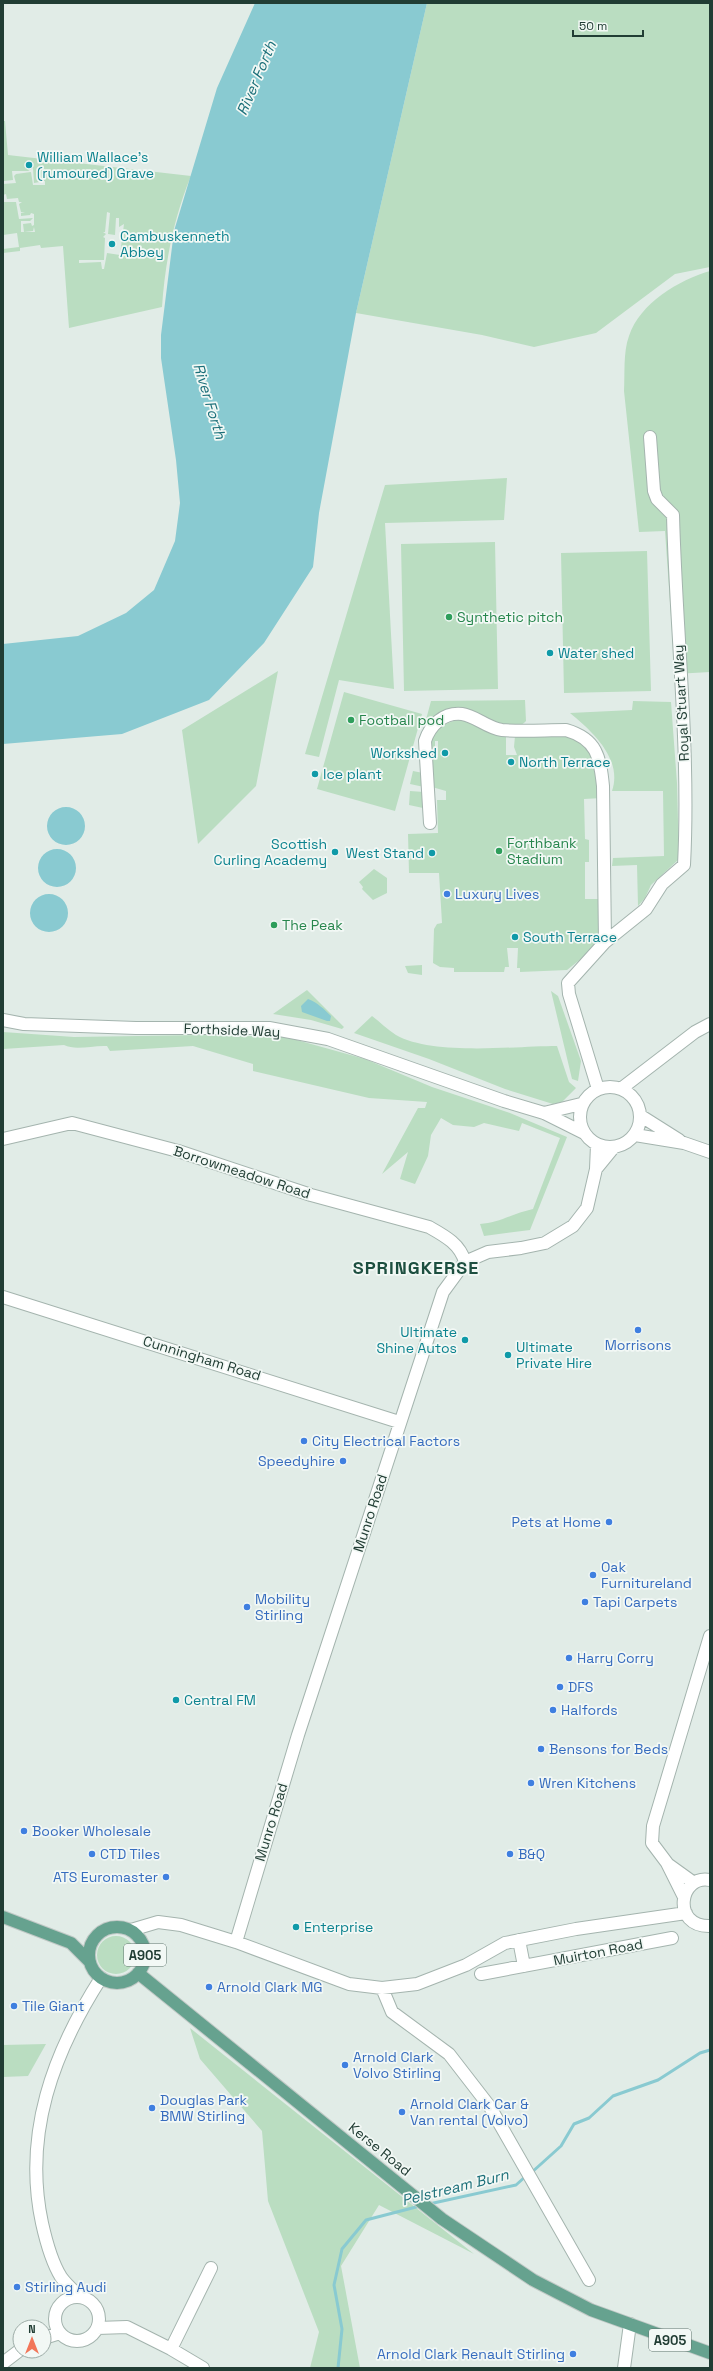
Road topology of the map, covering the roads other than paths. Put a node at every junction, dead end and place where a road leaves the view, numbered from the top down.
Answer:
1 (650, 437) dead end
2 (430, 823) dead end
3 (605, 942) junction
4 (3, 1020) edge
5 (710, 1024) edge
6 (622, 1088) junction
7 (598, 1089) junction
8 (581, 1104) junction
9 (544, 1112) junction
10 (641, 1116) junction
11 (584, 1133) junction
12 (635, 1135) junction
13 (3, 1139) edge
14 (684, 1143) junction
15 (597, 1145) junction
16 (614, 1147) junction
17 (710, 1152) edge
18 (596, 1169) junction
19 (465, 1262) junction
20 (3, 1296) edge
21 (399, 1422) junction
22 (710, 1636) edge
23 (667, 1863) junction
24 (709, 1878) edge
25 (694, 1883) junction
26 (684, 1897) junction
27 (686, 1914) junction
28 (3, 1917) edge
29 (710, 1926) edge
30 (130, 1930) junction
31 (97, 1934) junction
32 (672, 1938) dead end
33 (519, 1940) junction
34 (236, 1942) junction
35 (71, 1943) junction
36 (90, 1962) junction
37 (524, 1966) junction
38 (138, 1973) junction
39 (481, 1974) dead end
40 (101, 1978) junction
41 (382, 1988) junction
42 (211, 2268) dead end
43 (588, 2280) dead end
44 (80, 2297) junction
45 (630, 2324) junction
46 (97, 2328) junction
47 (60, 2333) junction
48 (52, 2336) edge
49 (171, 2349) junction
50 (710, 2353) edge
51 (12, 2356) edge
52 (3, 2363) edge
53 (203, 2368) edge
54 (624, 2368) edge

1 - 3 street, Royal Stuart Way
2 - 3 street
3 - 7 street, Royal Stuart Way
4 - 9 street, Forthside Way
5 - 6 street
6 - 7 street
6 - 10 street
7 - 8 street
8 - 9 street, Forthside Way
8 - 11 street
9 - 11 street, Forthside Way
10 - 12 street
10 - 14 street
11 - 15 street
12 - 14 street
12 - 16 street
13 - 19 street, Borrowmeadow Road
14 - 17 street
15 - 16 street
15 - 18 street
16 - 18 street
18 - 19 street
19 - 21 street, Munro Road
20 - 21 street, Cunningham Road
21 - 34 street, Munro Road
22 - 23 street
23 - 25 street
23 - 26 street
24 - 25 street
25 - 26 street
26 - 27 street
27 - 29 street
27 - 33 street
28 - 35 main road
30 - 31 main road, A905
30 - 34 street
30 - 38 main road, A905
31 - 35 main road, A905
31 - 36 main road
32 - 37 street, Muirton Road
33 - 37 street
33 - 41 street
34 - 41 street
35 - 36 main road
36 - 40 main road
37 - 39 street, Muirton Road
38 - 40 main road, A905
38 - 45 main road, Kerse Road / A905
40 - 44 street
41 - 43 street
42 - 49 street
44 - 46 street
44 - 47 street
45 - 50 main road, Kerse Road / A905
45 - 54 street
46 - 47 street
46 - 49 street
47 - 48 street
49 - 53 street
51 - 52 street

